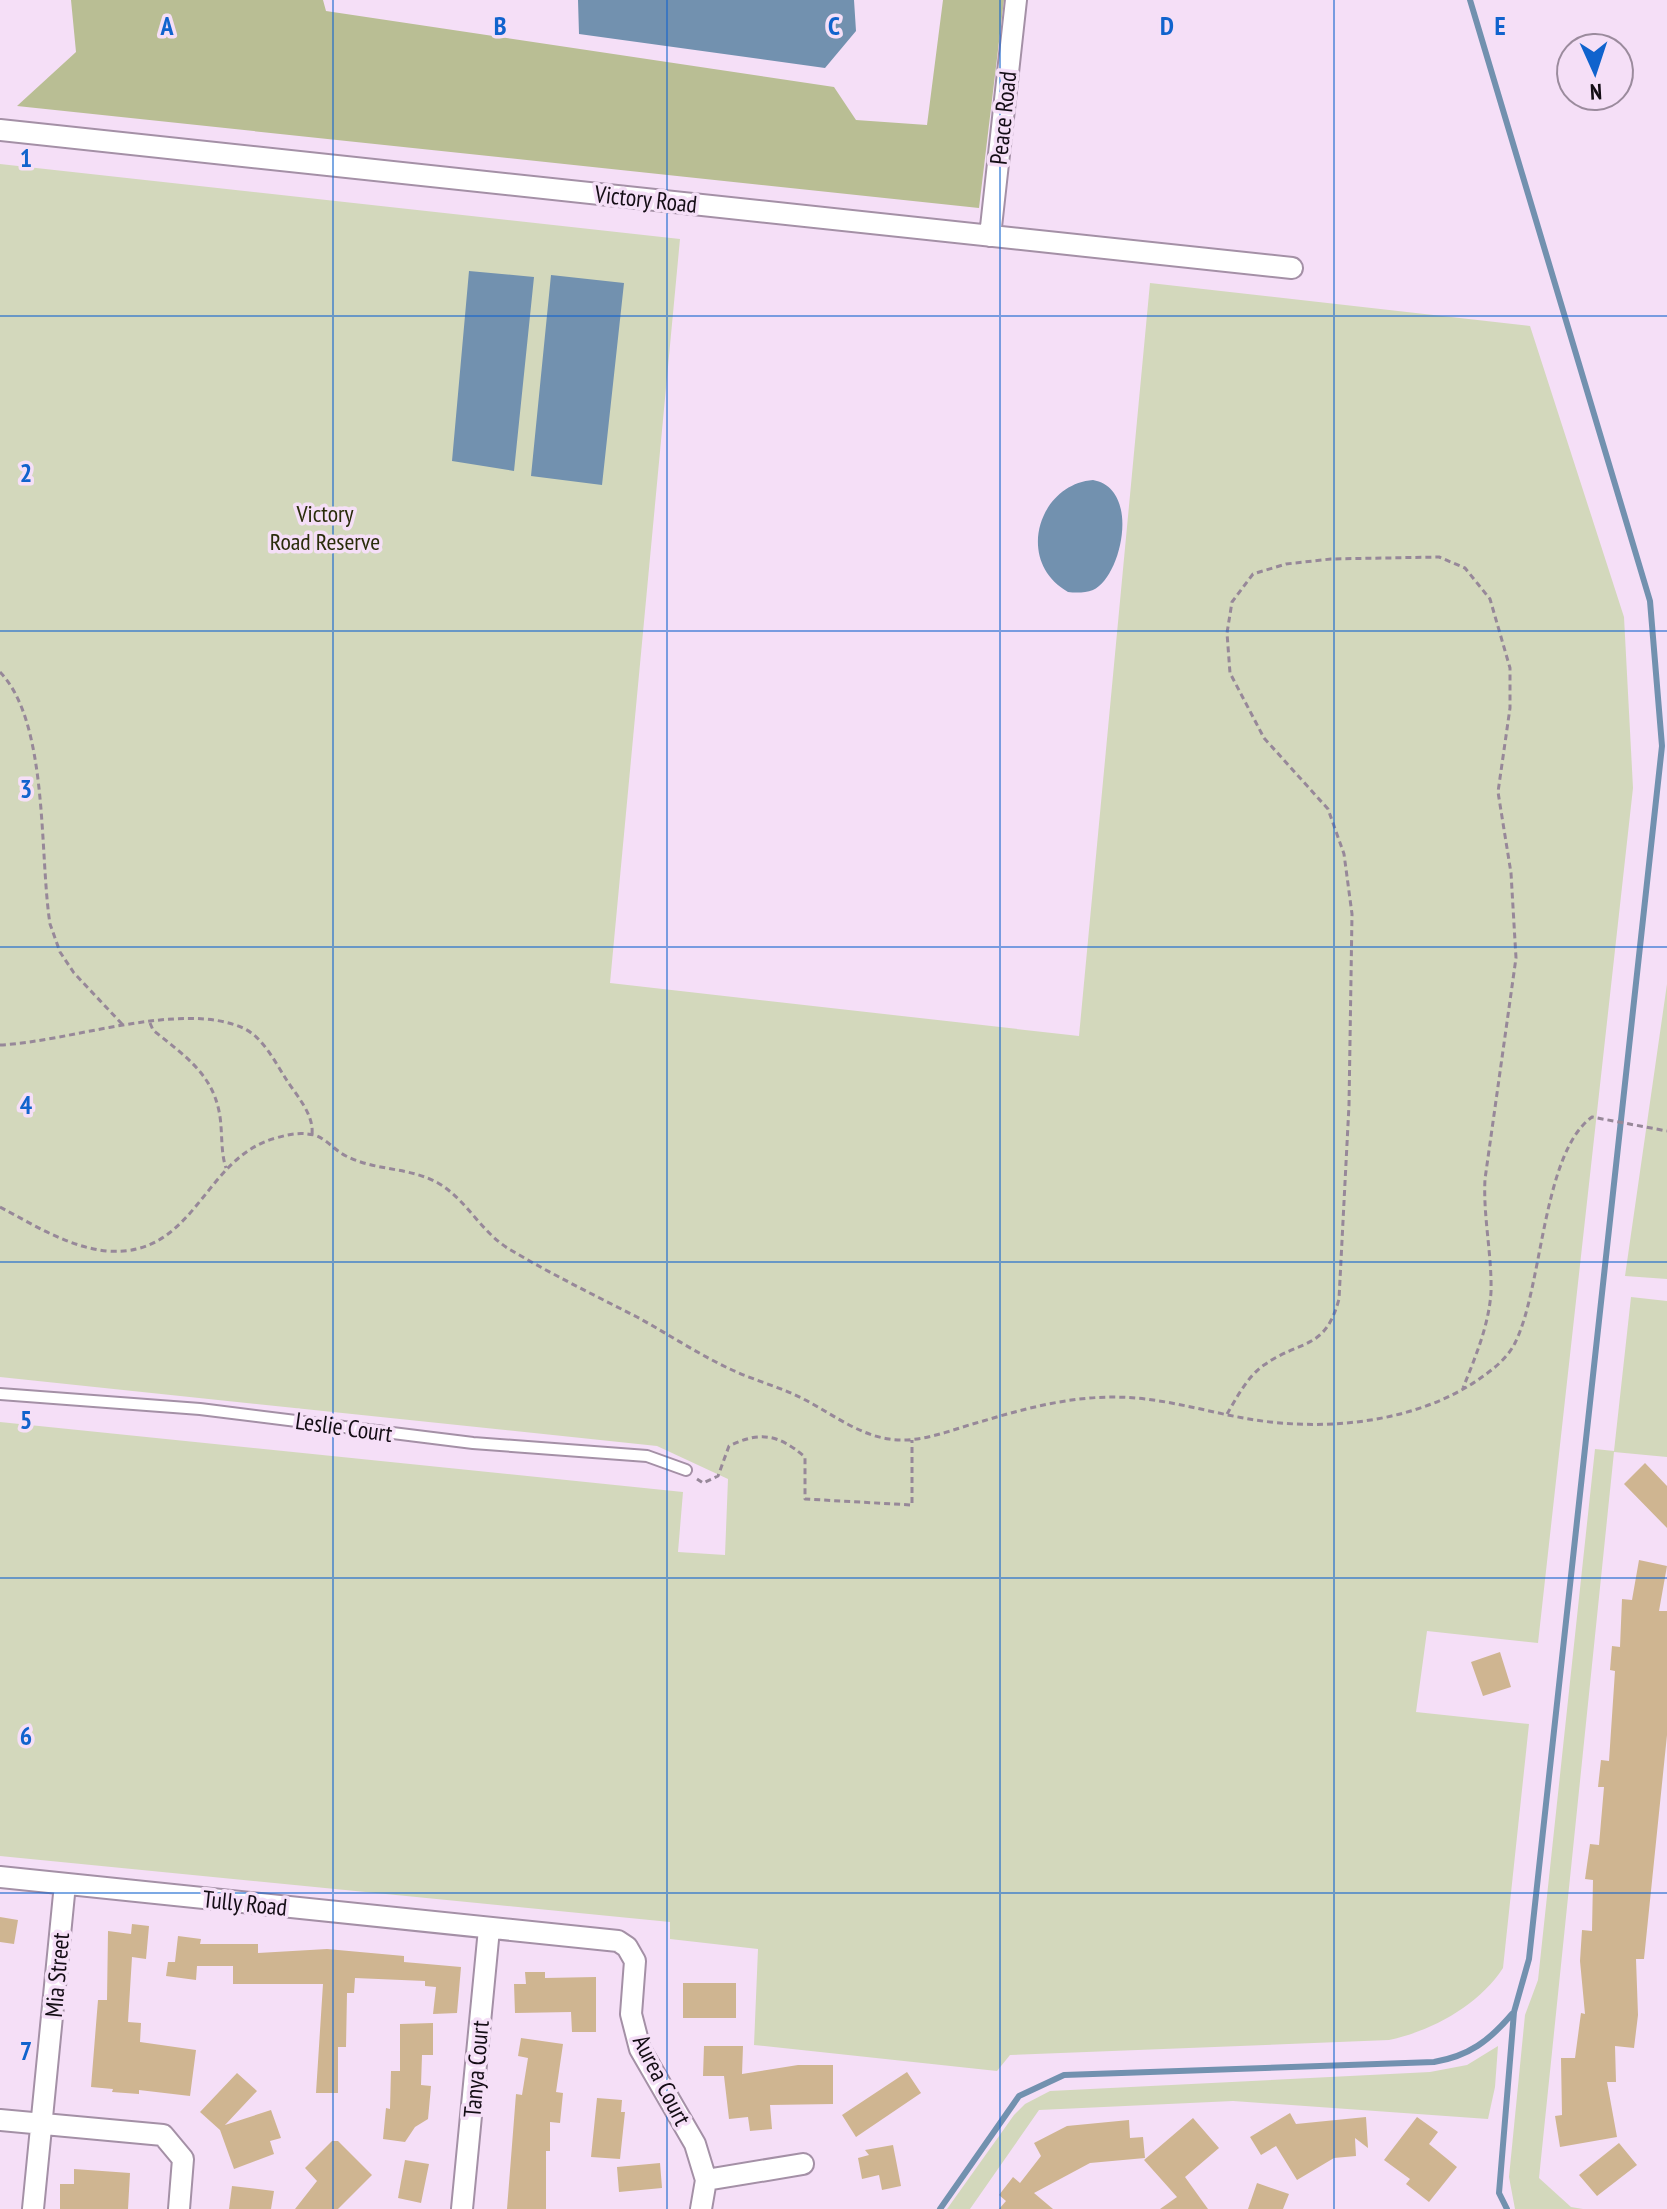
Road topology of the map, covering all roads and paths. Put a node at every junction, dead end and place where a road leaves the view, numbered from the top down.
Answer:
1 (1016, 0) edge
2 (0, 130) edge
3 (990, 236) junction
4 (1292, 268) dead end
5 (0, 672) edge
6 (150, 1022) junction
7 (122, 1024) junction
8 (0, 1045) edge
9 (1667, 1131) edge
10 (312, 1135) junction
11 (226, 1168) junction
12 (0, 1207) edge
13 (1463, 1388) junction
14 (0, 1394) edge
15 (1227, 1414) junction
16 (912, 1440) junction
17 (686, 1470) joint
18 (0, 1877) edge
19 (65, 1884) junction
20 (489, 1929) junction
21 (0, 2120) edge
22 (43, 2124) junction
23 (803, 2164) dead end
24 (706, 2180) junction
25 (33, 2209) edge
26 (179, 2209) edge
27 (462, 2209) edge
28 (701, 2209) edge

1 - 3 street, Peace Road
2 - 3 street, Victory Road
3 - 4 street, Victory Road
5 - 7 path
6 - 7 path
6 - 10 path
6 - 11 path
7 - 8 path
9 - 13 path
10 - 11 path
10 - 16 path
11 - 12 path
13 - 15 path
13 - 15 path
14 - 17 lane, Leslie Court
15 - 16 path
16 - 17 path
18 - 19 street, Tully Road
19 - 20 street, Tully Road
19 - 22 street, Mia Street
20 - 24 street, Aurea Court
20 - 27 street, Tanya Court
21 - 22 street
22 - 25 street, Mia Street
22 - 26 street
23 - 24 street
24 - 28 street, Aurea Court

